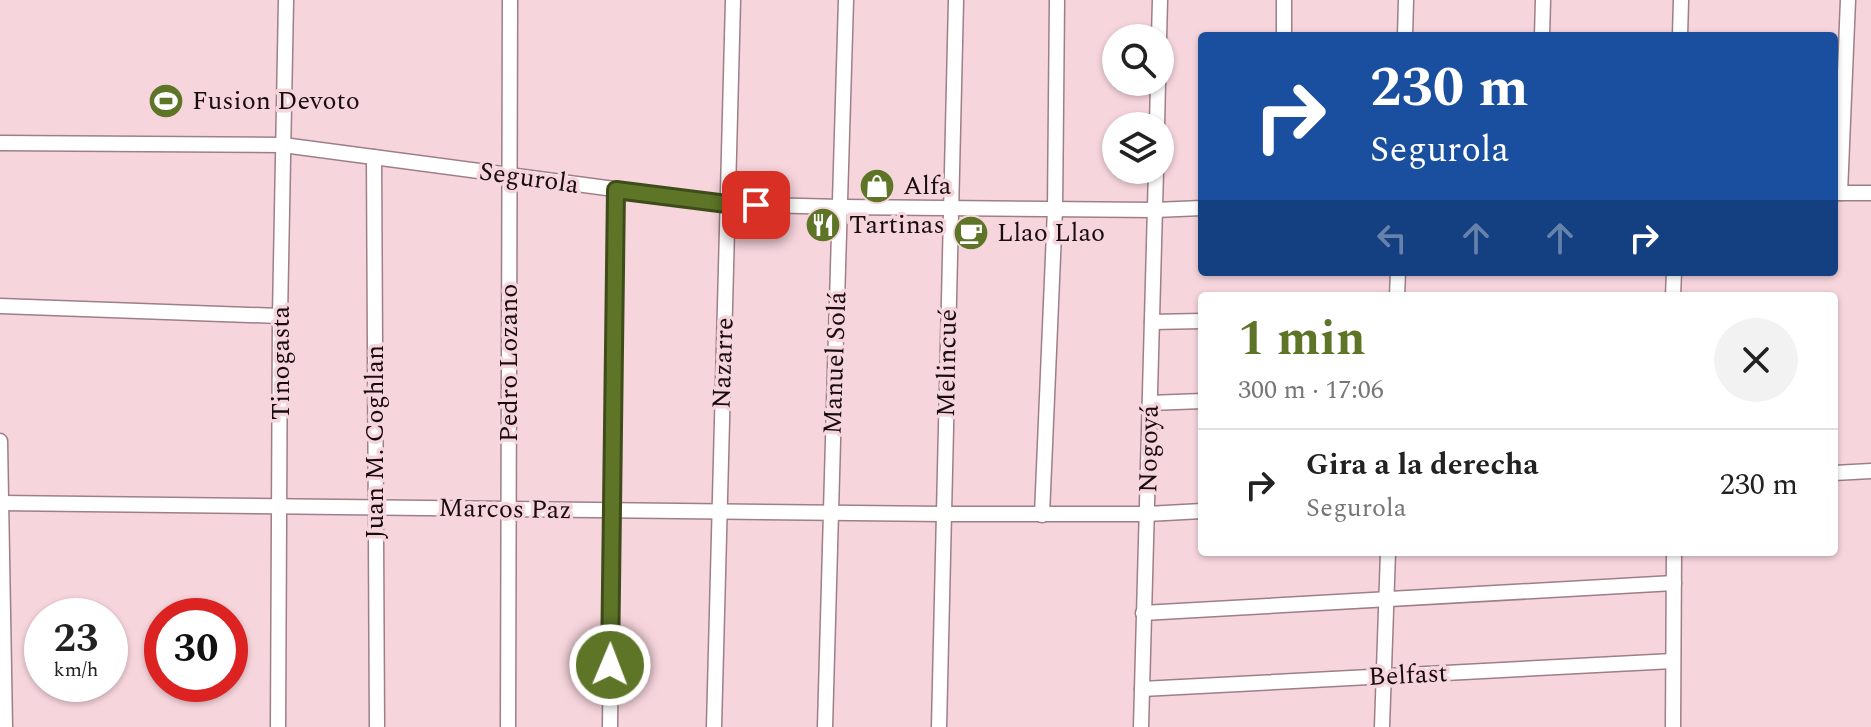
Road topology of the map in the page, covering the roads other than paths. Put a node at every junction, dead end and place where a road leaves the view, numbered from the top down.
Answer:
1 (286, 0) edge
2 (510, 0) edge
3 (733, 0) edge
4 (846, 0) edge
5 (956, 0) edge
6 (1057, 0) edge
7 (1160, 0) edge
8 (1284, 0) edge
9 (1406, 0) edge
10 (1543, 0) edge
11 (1681, 0) edge
12 (1848, 0) edge
13 (1159, 24) edge
14 (1284, 32) edge
15 (1405, 32) edge
16 (1542, 32) edge
17 (1680, 32) edge
18 (0, 143) edge
19 (283, 145) junction
20 (374, 157) junction
21 (509, 174) junction
22 (1838, 175) edge
23 (1156, 184) edge
24 (616, 190) junction
25 (1838, 193) edge
26 (1871, 193) edge
27 (727, 204) junction
28 (841, 207) junction
29 (950, 207) junction
30 (1198, 208) edge
31 (1055, 209) junction
32 (1155, 210) junction
33 (0, 306) edge
34 (280, 316) junction
35 (1198, 321) edge
36 (1152, 322) junction
37 (1198, 401) edge
38 (1150, 403) junction
39 (0, 441) edge
40 (1871, 471) edge
41 (1838, 473) edge
42 (1, 503) edge
43 (376, 507) junction
44 (280, 508) junction
45 (509, 509) junction
46 (611, 511) junction
47 (1198, 511) edge
48 (719, 512) junction
49 (830, 513) junction
50 (944, 514) junction
51 (1147, 514) junction
52 (1042, 515) junction
53 (1388, 556) edge
54 (1674, 556) edge
55 (1674, 583) junction
56 (1386, 598) junction
57 (1143, 613) junction
58 (1673, 661) junction
59 (1383, 677) junction
60 (1142, 689) junction
61 (5, 727) edge
62 (278, 727) edge
63 (377, 727) edge
64 (508, 727) edge
65 (610, 727) edge
66 (714, 727) edge
67 (825, 727) edge
68 (939, 727) edge
69 (1141, 727) edge
70 (1382, 727) edge
71 (1673, 727) edge

1 - 19 street, Tinogasta
2 - 21 street, Pedro Lozano
3 - 27 street, Nazarre
4 - 28 street, Manuel Solá
5 - 29 street, Melincué
6 - 31 street
7 - 13 street
8 - 14 street
9 - 15 street
10 - 16 street
11 - 17 street
12 - 22 street
18 - 19 street, Segurola
19 - 20 street, Segurola
19 - 34 street, Tinogasta
20 - 21 street, Segurola
20 - 43 street, Juan M. Coghlan
21 - 24 street, Segurola
21 - 45 street, Pedro Lozano
23 - 32 street, Nogoyá
24 - 27 street, Segurola
24 - 46 street
25 - 26 street
27 - 28 street, Segurola
27 - 48 street, Nazarre
28 - 29 street, Segurola
28 - 49 street, Manuel Solá
29 - 31 street, Segurola
29 - 50 street, Melincué
30 - 32 street, Segurola
31 - 32 street, Segurola
31 - 52 street
32 - 36 street, Nogoyá
33 - 34 street
34 - 44 street, Tinogasta
35 - 36 street
36 - 38 street, Nogoyá
37 - 38 street
38 - 51 street, Nogoyá
39 - 42 street
40 - 41 street
42 - 44 street, Marcos Paz
42 - 61 street
43 - 44 street, Marcos Paz
43 - 45 street, Marcos Paz
43 - 63 street, Juan M. Coghlan
44 - 62 street, Tinogasta
45 - 46 street, Marcos Paz
45 - 64 street, Pedro Lozano
46 - 48 street, Marcos Paz
46 - 65 street
47 - 51 street, Marcos Paz
48 - 49 street, Marcos Paz
48 - 66 street, Nazarre
49 - 50 street, Marcos Paz
49 - 67 street, Manuel Solá
50 - 52 street, Marcos Paz
50 - 68 street, Melincué
51 - 52 street, Marcos Paz
51 - 57 street, Nogoyá
53 - 56 street
54 - 55 street
55 - 56 street
55 - 58 street
56 - 57 street
56 - 59 street
57 - 60 street, Nogoyá
58 - 59 street, Belfast
58 - 71 street
59 - 60 street, Belfast
59 - 70 street
60 - 69 street, Nogoyá

